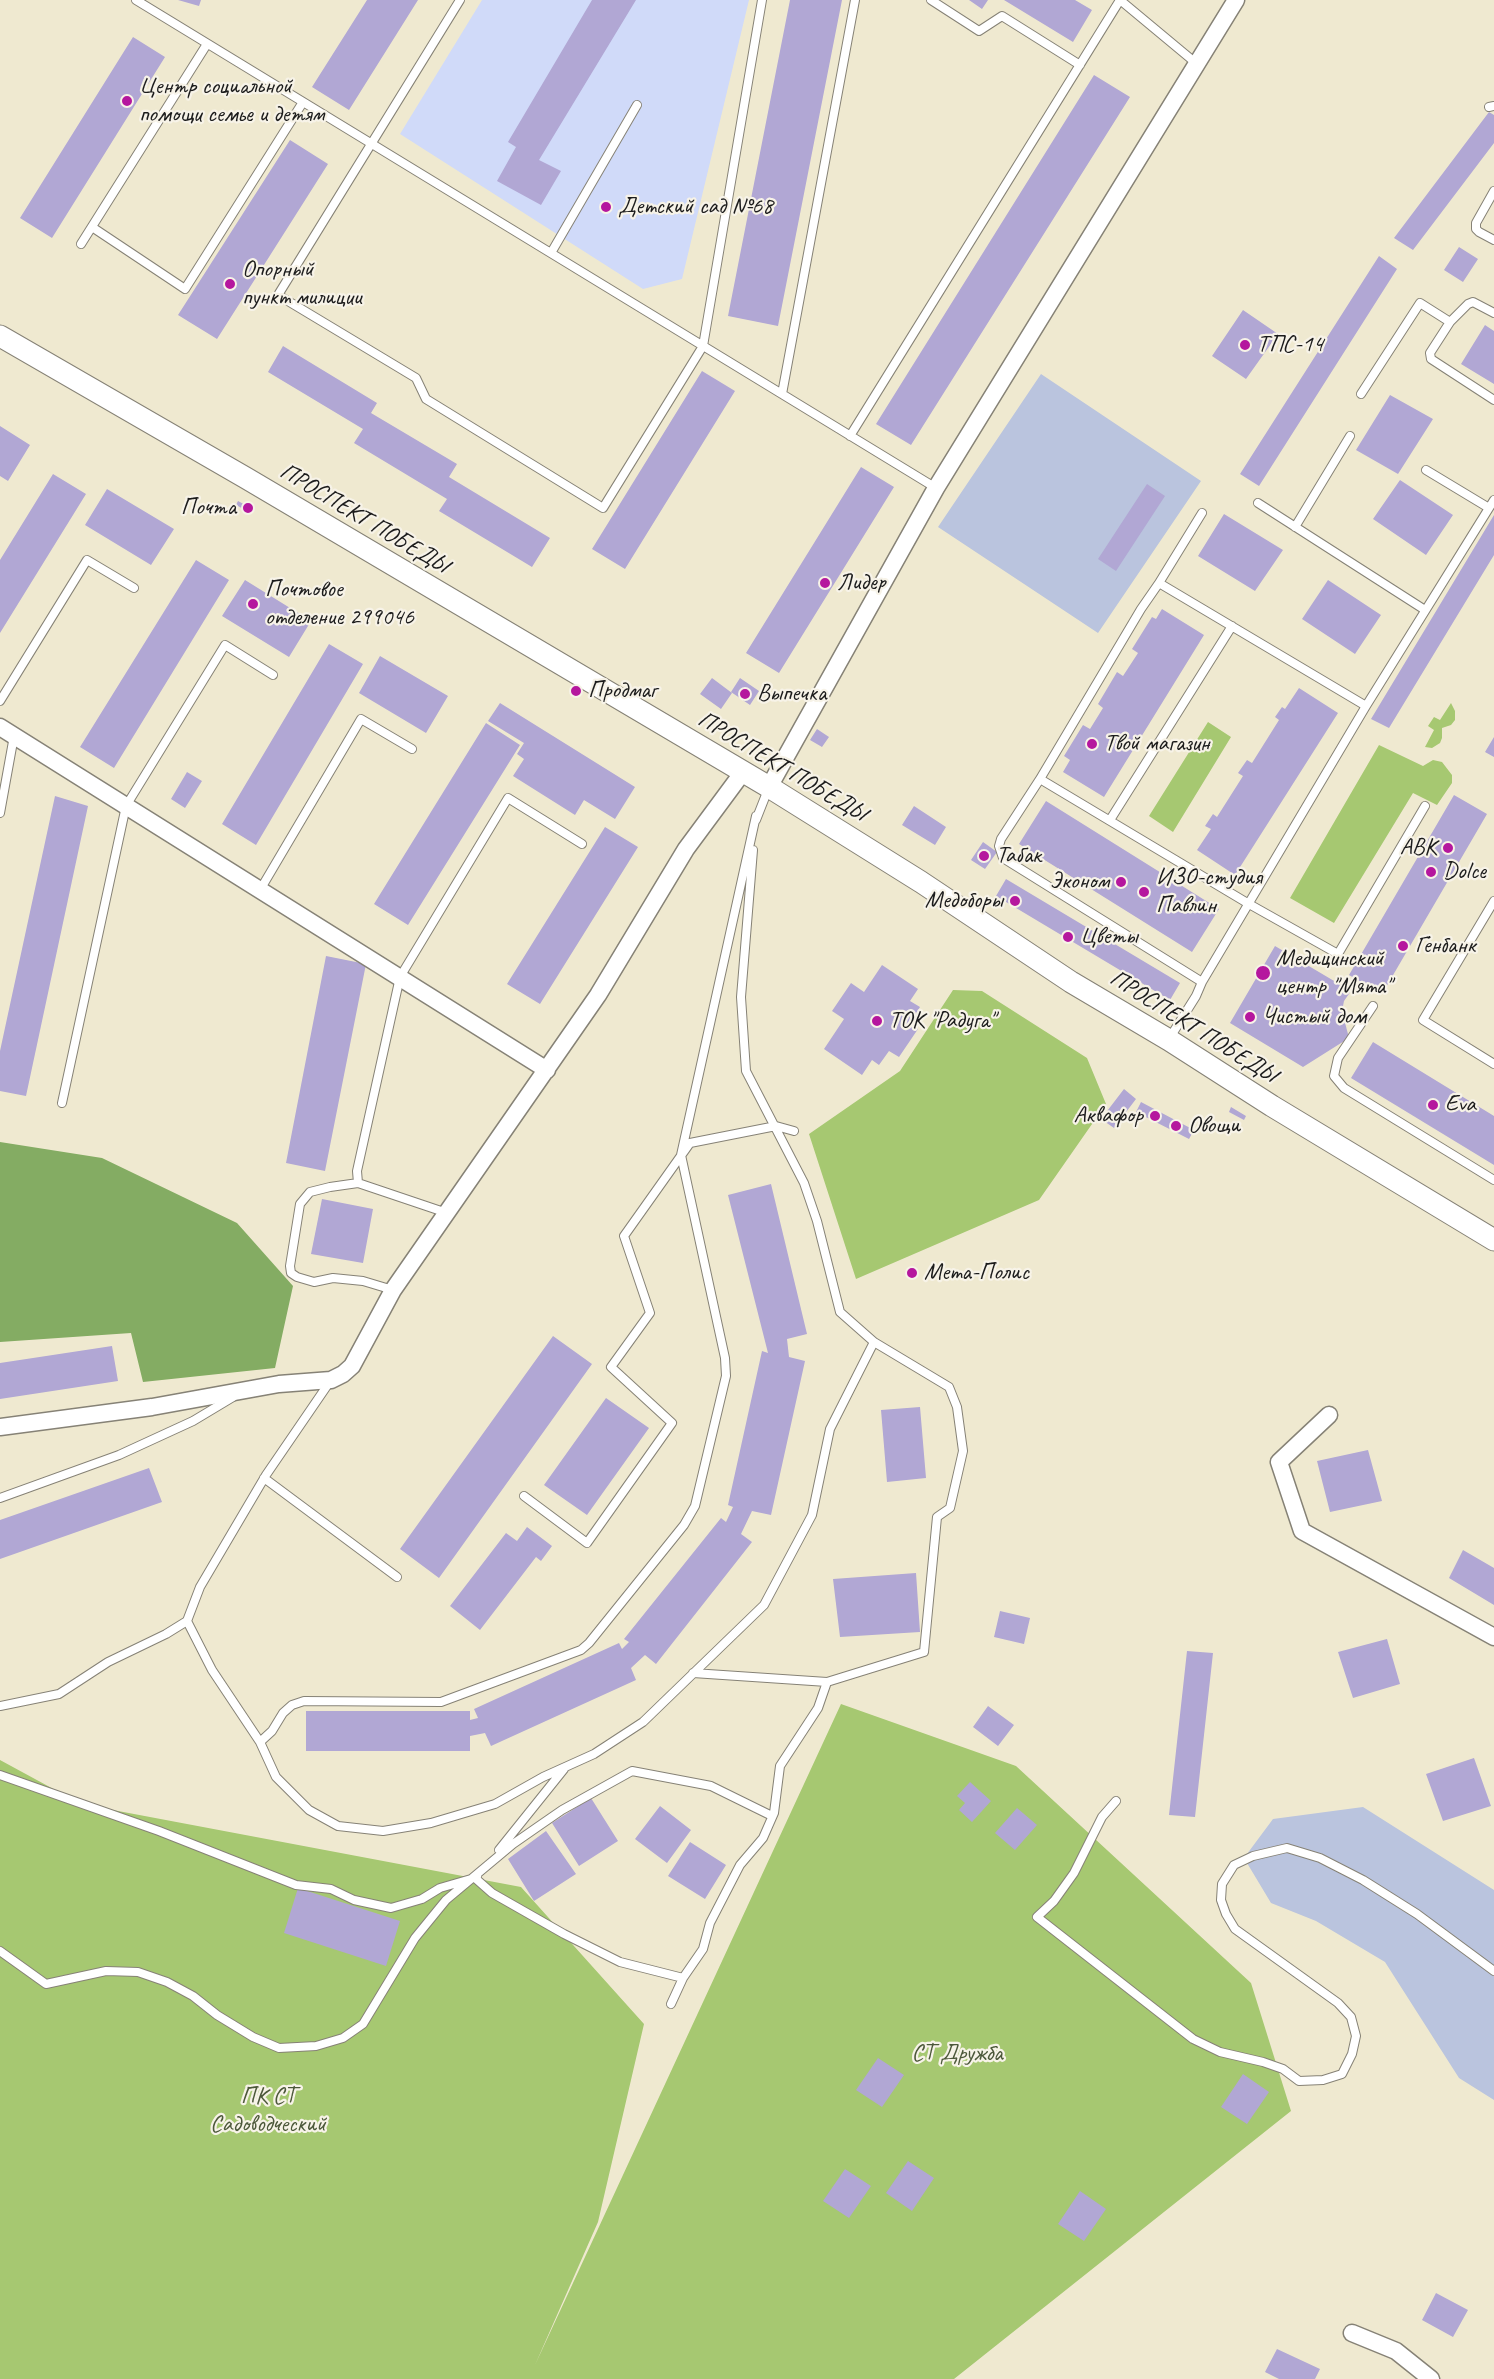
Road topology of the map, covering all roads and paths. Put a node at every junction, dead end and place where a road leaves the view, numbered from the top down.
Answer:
1 (136, 0) edge
2 (149, 0) edge
3 (460, 0) edge
4 (762, 0) edge
5 (855, 0) edge
6 (931, 0) edge
7 (1120, 0) edge
8 (1236, 0) edge
9 (153, 10) junction
10 (207, 44) junction
11 (1198, 64) junction
12 (1080, 65) junction
13 (303, 102) junction
14 (637, 105) dead end
15 (370, 143) junction
16 (1494, 191) edge
17 (92, 227) junction
18 (1494, 240) edge
19 (81, 244) dead end
20 (551, 253) junction
21 (1494, 313) edge
22 (1450, 322) junction
23 (0, 336) edge
24 (703, 346) junction
25 (0, 354) edge
26 (33, 357) junction
27 (782, 394) junction
28 (1360, 394) dead end
29 (1494, 400) edge
30 (850, 436) junction
31 (1350, 436) dead end
32 (1426, 470) dead end
33 (936, 488) junction
34 (1494, 500) edge
35 (1258, 503) dead end
36 (1488, 508) junction
37 (1202, 513) dead end
38 (1295, 527) junction
39 (1159, 583) junction
40 (134, 588) dead end
41 (1425, 610) junction
42 (1232, 626) junction
43 (273, 675) dead end
44 (0, 701) edge
45 (1366, 706) junction
46 (7, 732) edge
47 (411, 749) dead end
48 (743, 772) junction
49 (1040, 779) junction
50 (769, 787) junction
51 (126, 806) junction
52 (1425, 807) dead end
53 (0, 813) edge
54 (756, 816) junction
55 (1110, 820) junction
56 (582, 844) dead end
57 (260, 890) junction
58 (1494, 901) edge
59 (1249, 904) junction
60 (400, 977) junction
61 (1202, 981) junction
62 (1373, 1006) dead end
63 (1169, 1040) junction
64 (1494, 1064) edge
65 (547, 1070) junction
66 (62, 1103) dead end
67 (776, 1126) junction
68 (794, 1131) dead end
69 (681, 1155) junction
70 (1494, 1180) edge
71 (358, 1183) junction
72 (447, 1213) junction
73 (1494, 1240) edge
74 (393, 1290) junction
75 (874, 1342) junction
76 (332, 1380) junction
77 (244, 1390) junction
78 (1329, 1415) dead end
79 (0, 1427) edge
80 (264, 1478) junction
81 (524, 1496) dead end
82 (0, 1498) edge
83 (396, 1578) dead end
84 (187, 1620) junction
85 (1494, 1637) edge
86 (693, 1673) junction
87 (826, 1682) junction
88 (0, 1706) edge
89 (260, 1742) junction
90 (566, 1767) junction
91 (0, 1775) edge
92 (1116, 1801) dead end
93 (772, 1816) junction
94 (475, 1878) junction
95 (0, 1951) edge
96 (1494, 1971) edge
97 (683, 1978) junction
98 (671, 2004) dead end
99 (1352, 2333) dead end
100 (1431, 2379) edge

1 - 9 lane
2 - 9 lane
3 - 15 lane
4 - 24 lane
5 - 27 lane
6 - 12 lane
7 - 11 lane
7 - 12 lane
8 - 11 street
9 - 10 lane
10 - 13 lane
10 - 17 lane
11 - 33 street
12 - 30 lane
13 - 15 lane
13 - 17 lane
14 - 20 lane
15 - 20 lane
15 - 24 lane
16 - 18 lane
17 - 19 lane
20 - 24 lane
21 - 22 lane
22 - 28 lane
22 - 29 lane
23 - 26 street, ПРОСПЕКТ ПОБЕДЫ
24 - 27 lane
25 - 26 street, ПРОСПЕКТ ПОБЕДЫ
26 - 48 street, ПРОСПЕКТ ПОБЕДЫ
27 - 30 lane
30 - 33 lane
31 - 38 lane
32 - 36 lane
33 - 50 street
34 - 36 lane
35 - 38 lane
36 - 41 lane
37 - 39 lane
38 - 41 lane
39 - 42 lane
39 - 49 lane
40 - 44 lane
41 - 45 lane
42 - 45 lane
42 - 55 lane
43 - 51 lane
45 - 59 lane
46 - 51 street
46 - 53 lane
47 - 57 lane
48 - 50 street, ПРОСПЕКТ ПОБЕДЫ
48 - 65 street
49 - 55 lane
49 - 61 lane
50 - 54 lane
50 - 63 street, ПРОСПЕКТ ПОБЕДЫ
51 - 57 street
51 - 66 lane
52 - 59 lane
54 - 67 lane
54 - 69 lane
55 - 59 lane
56 - 60 lane
57 - 60 street
58 - 64 lane
59 - 61 lane
60 - 65 street
60 - 71 lane
61 - 63 lane
62 - 70 lane
63 - 73 street, ПРОСПЕКТ ПОБЕДЫ
65 - 72 street
67 - 68 lane
67 - 69 lane
67 - 75 lane
69 - 81 lane
69 - 89 lane
71 - 72 lane
71 - 74 lane
72 - 74 street
74 - 76 street
75 - 86 lane
75 - 87 lane
76 - 77 street
76 - 80 lane
77 - 79 street
77 - 82 lane
78 - 85 street
80 - 83 lane
80 - 84 lane
84 - 88 lane
84 - 89 lane
86 - 87 lane
86 - 90 lane
87 - 93 lane
89 - 90 lane
90 - 94 lane
91 - 94 lane
92 - 96 lane
93 - 94 lane
93 - 97 lane
94 - 95 lane
94 - 97 lane
97 - 98 lane
99 - 100 street

